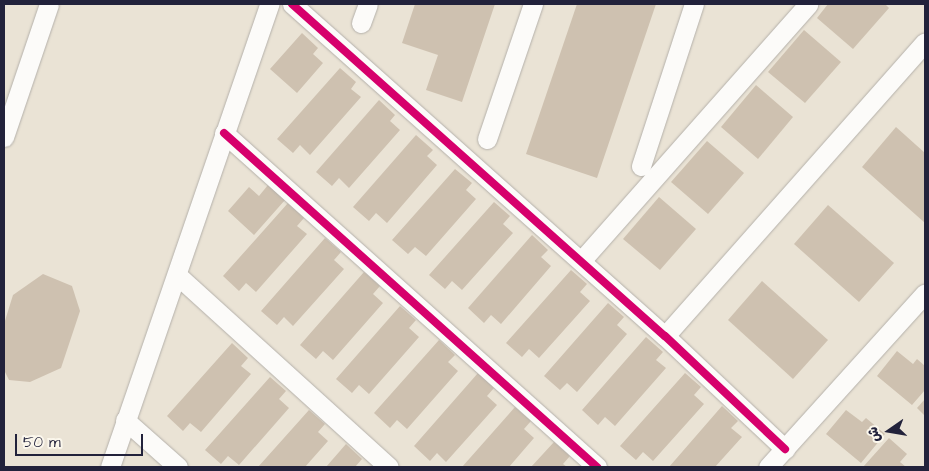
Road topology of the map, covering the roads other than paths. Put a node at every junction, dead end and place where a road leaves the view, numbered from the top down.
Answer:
1 (49, 4) edge
2 (269, 4) edge
3 (292, 4) edge
4 (368, 4) edge
5 (532, 4) edge
6 (694, 4) edge
7 (808, 4) edge
8 (361, 23) dead end
9 (925, 42) edge
10 (224, 133) junction
11 (4, 137) edge
12 (487, 139) dead end
13 (641, 166) dead end
14 (581, 261) junction
15 (177, 275) junction
16 (925, 293) edge
17 (664, 336) junction
18 (125, 420) junction
19 (785, 449) junction
20 (110, 467) edge
21 (178, 467) edge
22 (389, 467) edge
23 (597, 467) edge
24 (768, 467) edge

1 - 11 street
2 - 10 street
3 - 14 street
4 - 8 street
5 - 12 street
6 - 13 street
7 - 14 street
9 - 17 street
10 - 15 street
10 - 23 street
14 - 17 street
15 - 18 street
15 - 22 street
16 - 19 street
17 - 19 street
18 - 20 street
18 - 21 street
19 - 24 street

